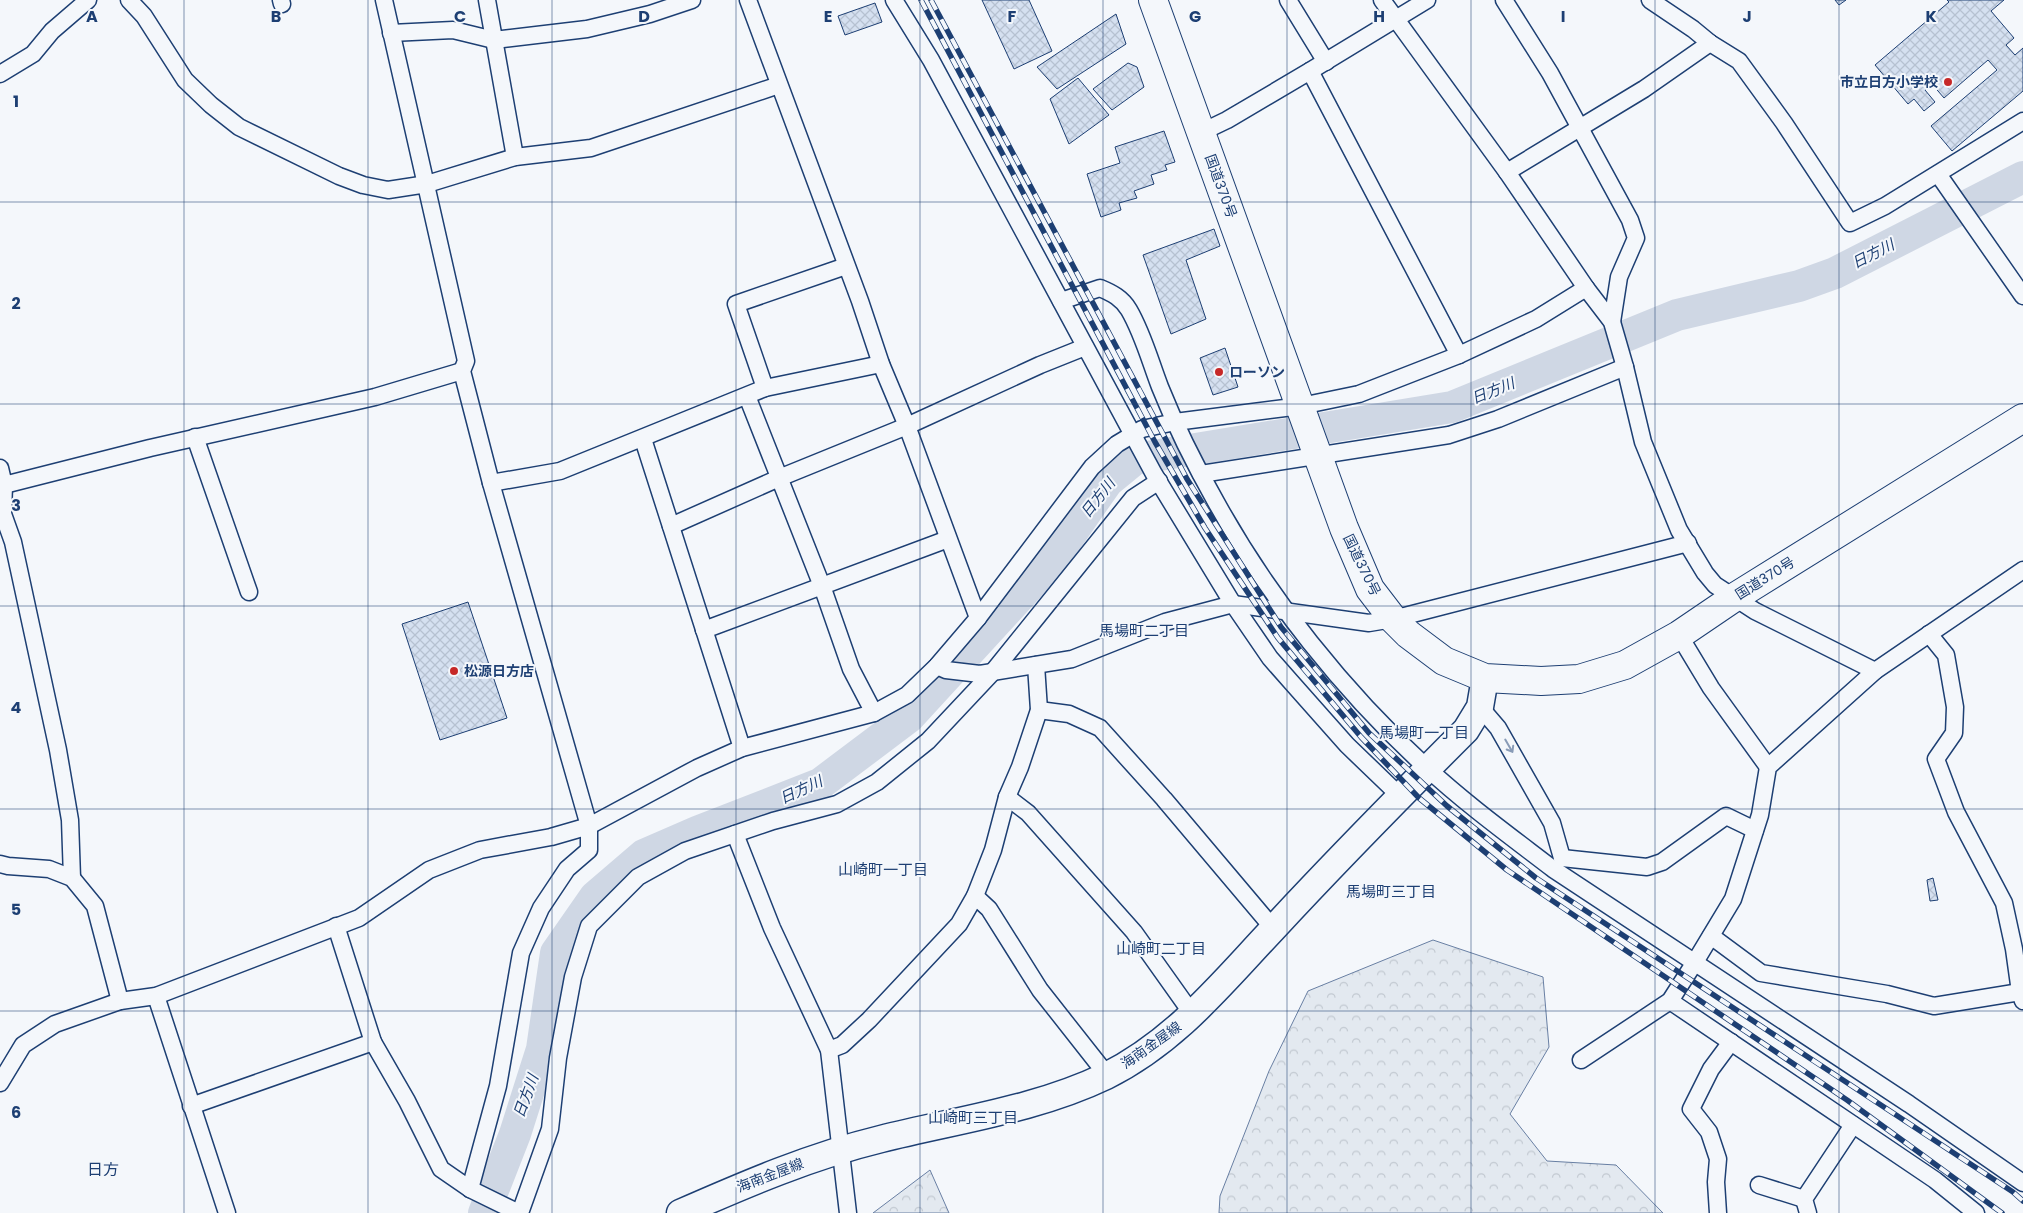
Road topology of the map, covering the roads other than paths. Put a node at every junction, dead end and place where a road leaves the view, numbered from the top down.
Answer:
1 (88, 0) edge
2 (129, 0) edge
3 (384, 0) edge
4 (487, 0) edge
5 (692, 0) edge
6 (748, 0) edge
7 (894, 0) edge
8 (1153, 0) edge
9 (1288, 0) edge
10 (1382, 0) edge
11 (1427, 0) edge
12 (1504, 0) edge
13 (1650, 0) edge
14 (1397, 20) junction
15 (391, 33) junction
16 (494, 40) junction
17 (1710, 43) junction
18 (1326, 62) junction
19 (1310, 71) junction
20 (0, 74) edge
21 (779, 85) junction
22 (2023, 121) edge
23 (1581, 128) junction
24 (1202, 132) junction
25 (515, 157) junction
26 (1507, 172) junction
27 (1941, 179) junction
28 (427, 184) junction
29 (846, 266) junction
30 (1586, 288) junction
31 (2023, 296) edge
32 (1061, 301) junction
33 (1612, 322) junction
34 (1085, 347) junction
35 (1459, 355) junction
36 (881, 364) junction
37 (1625, 366) junction
38 (462, 371) junction
39 (766, 388) junction
40 (747, 396) junction
41 (1302, 411) junction
42 (2023, 418) edge
43 (907, 426) junction
44 (1177, 427) junction
45 (196, 437) junction
46 (643, 439) junction
47 (1135, 439) junction
48 (1316, 450) junction
49 (0, 468) edge
50 (1197, 469) junction
51 (1157, 477) junction
52 (779, 478) junction
53 (491, 483) junction
54 (4, 485) junction
55 (1, 514) edge
56 (671, 526) junction
57 (948, 539) junction
58 (1688, 543) junction
59 (2023, 570) edge
60 (822, 586) junction
61 (249, 592) dead end
62 (1735, 596) junction
63 (1233, 604) junction
64 (1287, 612) junction
65 (978, 618) junction
66 (1393, 619) junction
67 (704, 630) junction
68 (1929, 634) junction
69 (1678, 635) junction
70 (1036, 665) junction
71 (942, 668) junction
72 (1875, 671) junction
73 (985, 674) junction
74 (1485, 678) junction
75 (1480, 707) junction
76 (1039, 710) junction
77 (874, 713) junction
78 (742, 748) junction
79 (1768, 767) junction
80 (1427, 768) junction
81 (1401, 796) junction
82 (1007, 797) junction
83 (589, 826) junction
84 (1755, 830) junction
85 (735, 834) junction
86 (1557, 863) junction
87 (0, 864) edge
88 (72, 878) junction
89 (975, 896) junction
90 (336, 926) junction
91 (1273, 928) junction
92 (1711, 936) junction
93 (1695, 962) junction
94 (156, 996) junction
95 (2021, 997) edge
96 (120, 1001) junction
97 (1670, 1001) junction
98 (1193, 1014) junction
99 (373, 1042) junction
100 (1731, 1042) junction
101 (829, 1050) junction
102 (1581, 1060) dead end
103 (1107, 1075) junction
104 (0, 1083) edge
105 (191, 1106) junction
106 (1853, 1124) junction
107 (840, 1149) junction
108 (2023, 1183) edge
109 (1759, 1185) dead end
110 (473, 1191) junction
111 (1806, 1206) edge
112 (517, 1212) edge
113 (226, 1213) edge
114 (680, 1213) edge
115 (848, 1213) edge
116 (1718, 1213) edge
117 (1976, 1213) edge

1 - 20 street
2 - 28 street
3 - 15 street
4 - 16 street
5 - 16 street
6 - 21 street
7 - 32 street
8 - 24 highway, 国道370号
9 - 18 street
10 - 14 street
11 - 14 street
12 - 23 street
13 - 17 street
14 - 18 street
14 - 26 street
15 - 16 street
15 - 28 street
16 - 25 street
17 - 23 street
17 - 27 street
18 - 19 street
19 - 24 street
19 - 35 street
21 - 25 street
21 - 29 street
22 - 27 street
23 - 26 street
23 - 33 street
24 - 41 highway, 国道370号
25 - 28 street
26 - 30 street
27 - 31 street
28 - 38 street
29 - 36 street
29 - 39 street
30 - 33 street
30 - 35 street
32 - 34 street
32 - 44 street
33 - 37 street
34 - 43 street
34 - 47 street
35 - 41 street
36 - 39 street
36 - 43 street
37 - 48 street
37 - 58 street
38 - 45 street
38 - 53 street
39 - 40 street
40 - 46 street
40 - 52 street
41 - 44 street
41 - 48 highway, 国道370号
42 - 62 highway, 国道370号
43 - 52 street
43 - 57 street
44 - 47 street
44 - 50 street
45 - 54 street
45 - 61 street
46 - 53 street
46 - 56 street
47 - 51 street
47 - 65 street
48 - 50 street
48 - 66 highway, 国道370号
49 - 54 street
50 - 64 street
51 - 63 street
51 - 73 street
52 - 56 street
52 - 60 street
53 - 83 street
54 - 55 street
55 - 88 street
56 - 67 street
57 - 60 street
57 - 65 street
58 - 62 street
58 - 66 street
59 - 68 street
60 - 67 street
60 - 77 street
62 - 69 highway, 国道370号
62 - 72 street
63 - 64 street
63 - 70 street
63 - 81 street
64 - 66 street
64 - 80 street
65 - 71 street
66 - 74 highway, 国道370号
67 - 78 street
68 - 72 street
68 - 95 street
69 - 74 highway, 国道370号
69 - 79 street
70 - 73 street
70 - 76 street
71 - 73 street
71 - 77 street
72 - 79 street
73 - 85 street
74 - 75 main road, 海南金屋線
75 - 80 main road, 海南金屋線
75 -> 86 street
76 - 82 street
76 - 91 street
77 - 78 street
78 - 83 street
79 - 84 street
80 - 81 main road, 海南金屋線
80 - 86 street
81 - 91 main road, 海南金屋線
82 - 89 street
82 - 98 street
83 - 90 street
83 - 110 street
84 - 86 street
84 - 92 street
85 - 101 street
85 - 112 street
86 - 93 street
87 - 88 street
88 - 96 street
89 - 101 street
89 - 103 street
90 - 94 street
90 - 99 street
91 - 98 main road, 海南金屋線
92 - 93 street
92 - 95 street
93 - 97 street
93 - 108 street
94 - 96 street
94 - 105 street
96 - 104 street
97 - 100 street
97 - 102 street
98 - 103 main road, 海南金屋線
99 - 105 street
99 - 110 street
100 - 106 street
100 - 116 street
101 - 107 street
103 - 107 main road, 海南金屋線
105 - 113 street
106 - 111 street
106 - 117 street
107 - 114 main road, 海南金屋線
107 - 115 street
109 - 111 street
110 - 112 street

